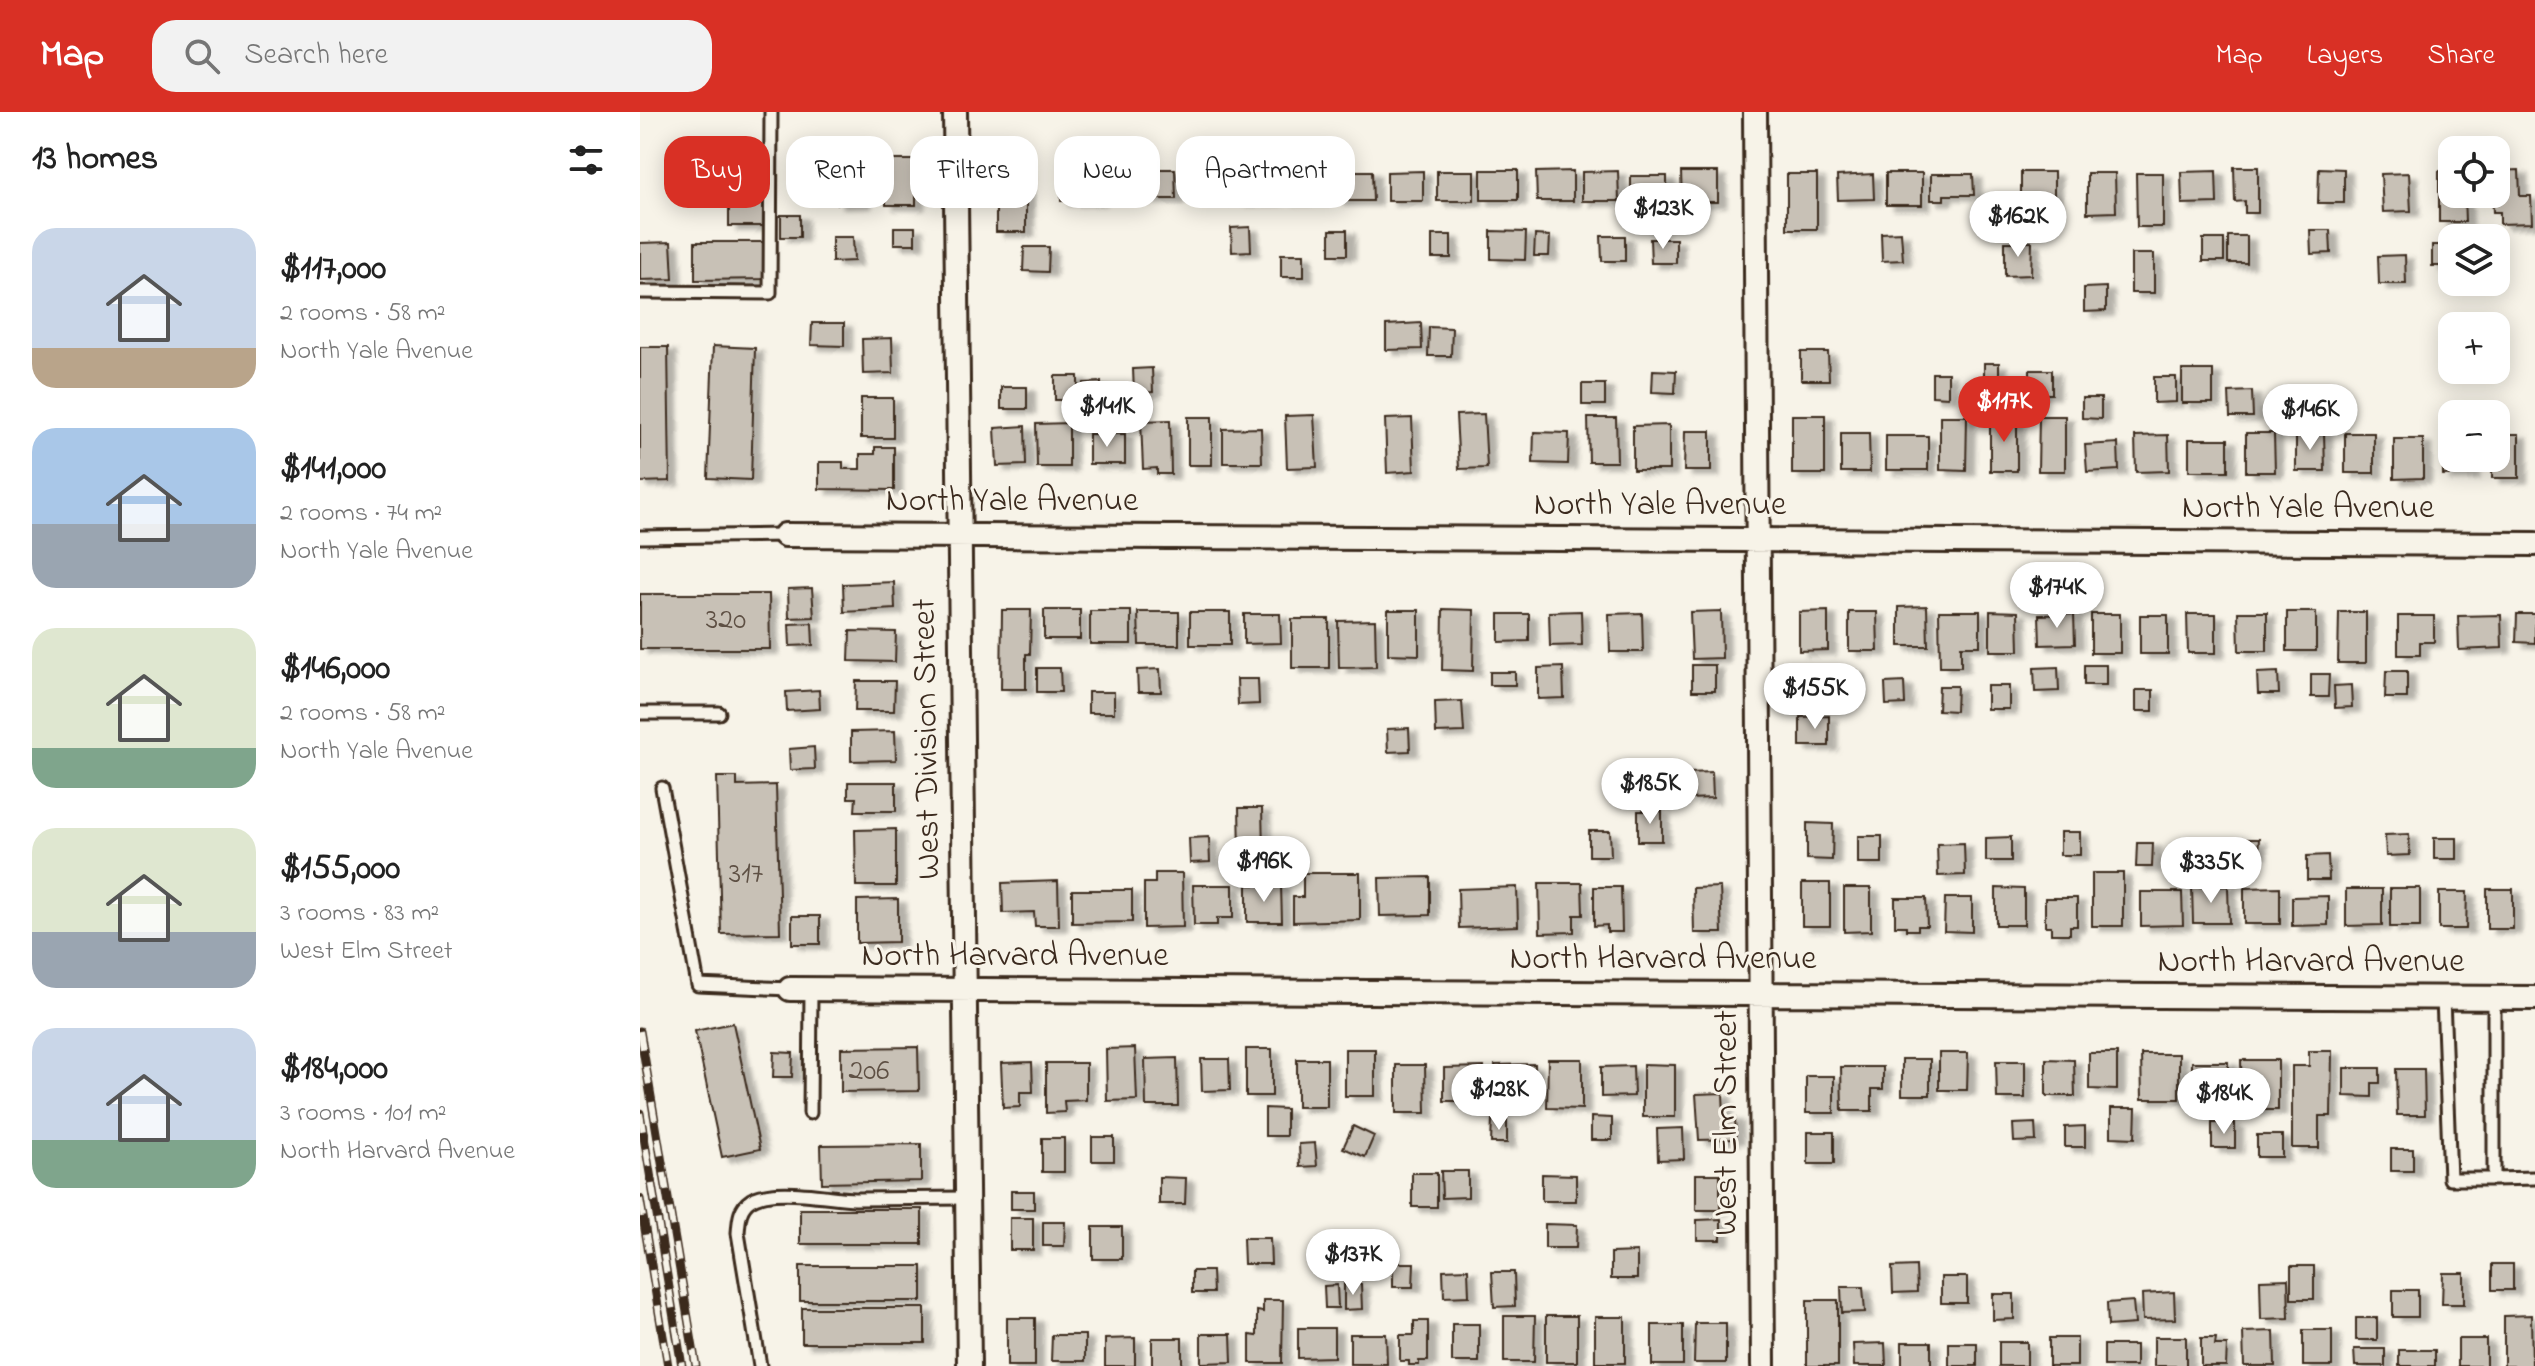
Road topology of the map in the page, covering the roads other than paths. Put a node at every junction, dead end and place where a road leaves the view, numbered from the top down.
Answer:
1 (771, 112) edge
2 (955, 112) edge
3 (1755, 112) edge
4 (640, 292) edge
5 (785, 535) joint
6 (960, 536) junction
7 (640, 537) edge
8 (1758, 540) junction
9 (2535, 544) edge
10 (640, 713) edge
11 (719, 713) dead end
12 (662, 788) dead end
13 (800, 990) junction
14 (965, 991) junction
15 (1761, 994) junction
16 (2443, 998) junction
17 (2494, 998) junction
18 (2535, 998) edge
19 (810, 1113) dead end
20 (2535, 1178) edge
21 (2494, 1179) junction
22 (967, 1198) junction
23 (760, 1366) edge
24 (969, 1366) edge
25 (1763, 1366) edge

1 - 4 lane
2 - 6 street, West Division Street
3 - 8 street, West Elm Street
5 - 6 street, North Yale Avenue
5 - 7 lane
6 - 8 street, North Yale Avenue
6 - 14 street, West Division Street
8 - 9 street, North Yale Avenue
8 - 15 street, West Elm Street
10 - 11 lane
12 - 13 lane
13 - 14 street, North Harvard Avenue
13 - 19 lane
14 - 15 street, North Harvard Avenue
14 - 22 street, West Division Street
15 - 16 street, North Harvard Avenue
15 - 25 street, West Elm Street
16 - 17 street, North Harvard Avenue
16 - 21 lane
17 - 18 street, North Harvard Avenue
17 - 21 lane
20 - 21 lane
22 - 23 lane
22 - 24 street, West Division Street

